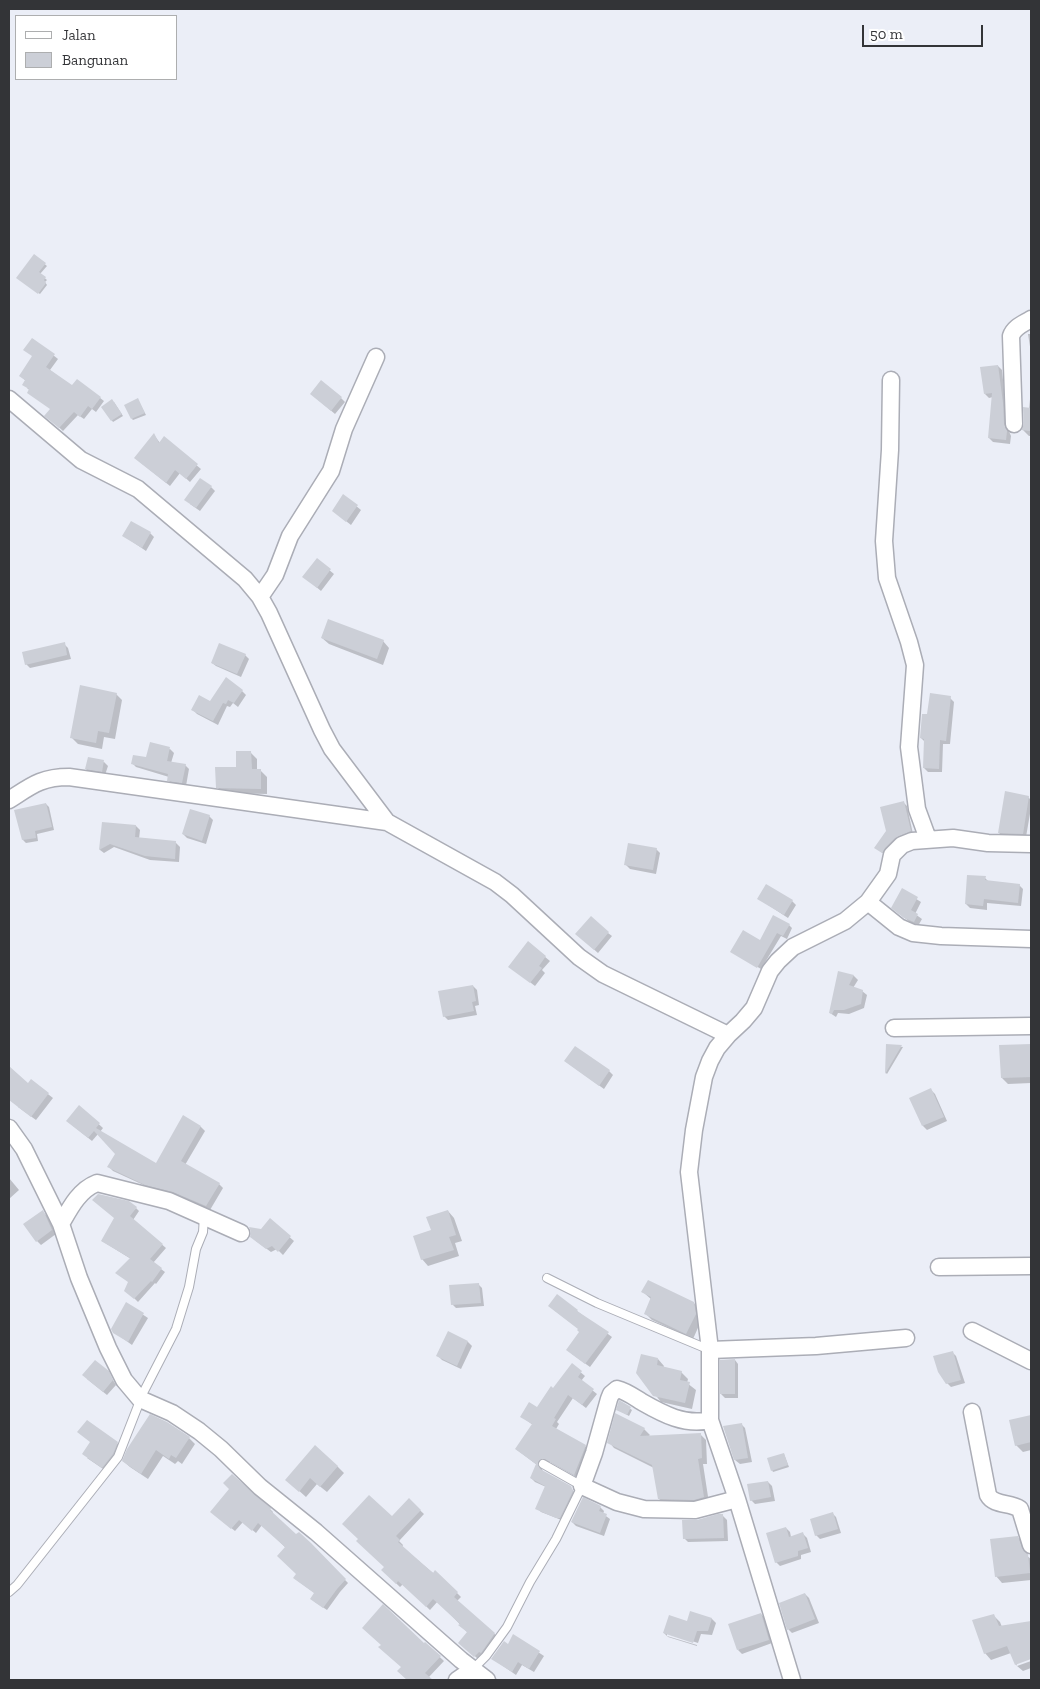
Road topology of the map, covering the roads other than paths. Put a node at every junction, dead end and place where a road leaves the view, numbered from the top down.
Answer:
1 (1031, 319) edge
2 (376, 357) dead end
3 (891, 380) dead end
4 (9, 399) edge
5 (1014, 424) dead end
6 (260, 596) junction
7 (9, 800) edge
8 (387, 822) junction
9 (928, 839) junction
10 (1031, 844) edge
11 (868, 902) junction
12 (1031, 939) edge
13 (1031, 1026) edge
14 (894, 1028) dead end
15 (728, 1035) junction
16 (9, 1128) edge
17 (204, 1216) junction
18 (61, 1224) junction
19 (241, 1232) dead end
20 (1031, 1266) edge
21 (940, 1268) dead end
22 (547, 1278) dead end
23 (972, 1331) dead end
24 (906, 1338) dead end
25 (710, 1350) junction
26 (1031, 1361) edge
27 (140, 1399) junction
28 (972, 1412) dead end
29 (710, 1420) junction
30 (543, 1464) dead end
31 (582, 1486) junction
32 (737, 1499) junction
33 (1029, 1523) edge
34 (1031, 1545) edge
35 (9, 1592) edge
36 (473, 1669) junction
37 (457, 1680) edge
38 (487, 1680) edge
39 (792, 1680) edge

1 - 5 street
2 - 6 street
3 - 9 street
4 - 6 street
6 - 8 street
7 - 8 street
8 - 15 street
9 - 10 street
9 - 11 street
11 - 12 street
11 - 15 street
13 - 14 street
15 - 25 street
16 - 18 street
17 - 18 street
17 - 19 street
17 - 27 lane
18 - 27 street
20 - 21 street
22 - 25 lane
23 - 26 street
24 - 25 street
25 - 29 street
27 - 35 lane
27 - 36 street
28 - 33 street
29 - 31 street
29 - 32 street
30 - 31 lane
31 - 32 street
31 - 36 lane
32 - 39 street
33 - 34 street
36 - 37 street
36 - 38 street

